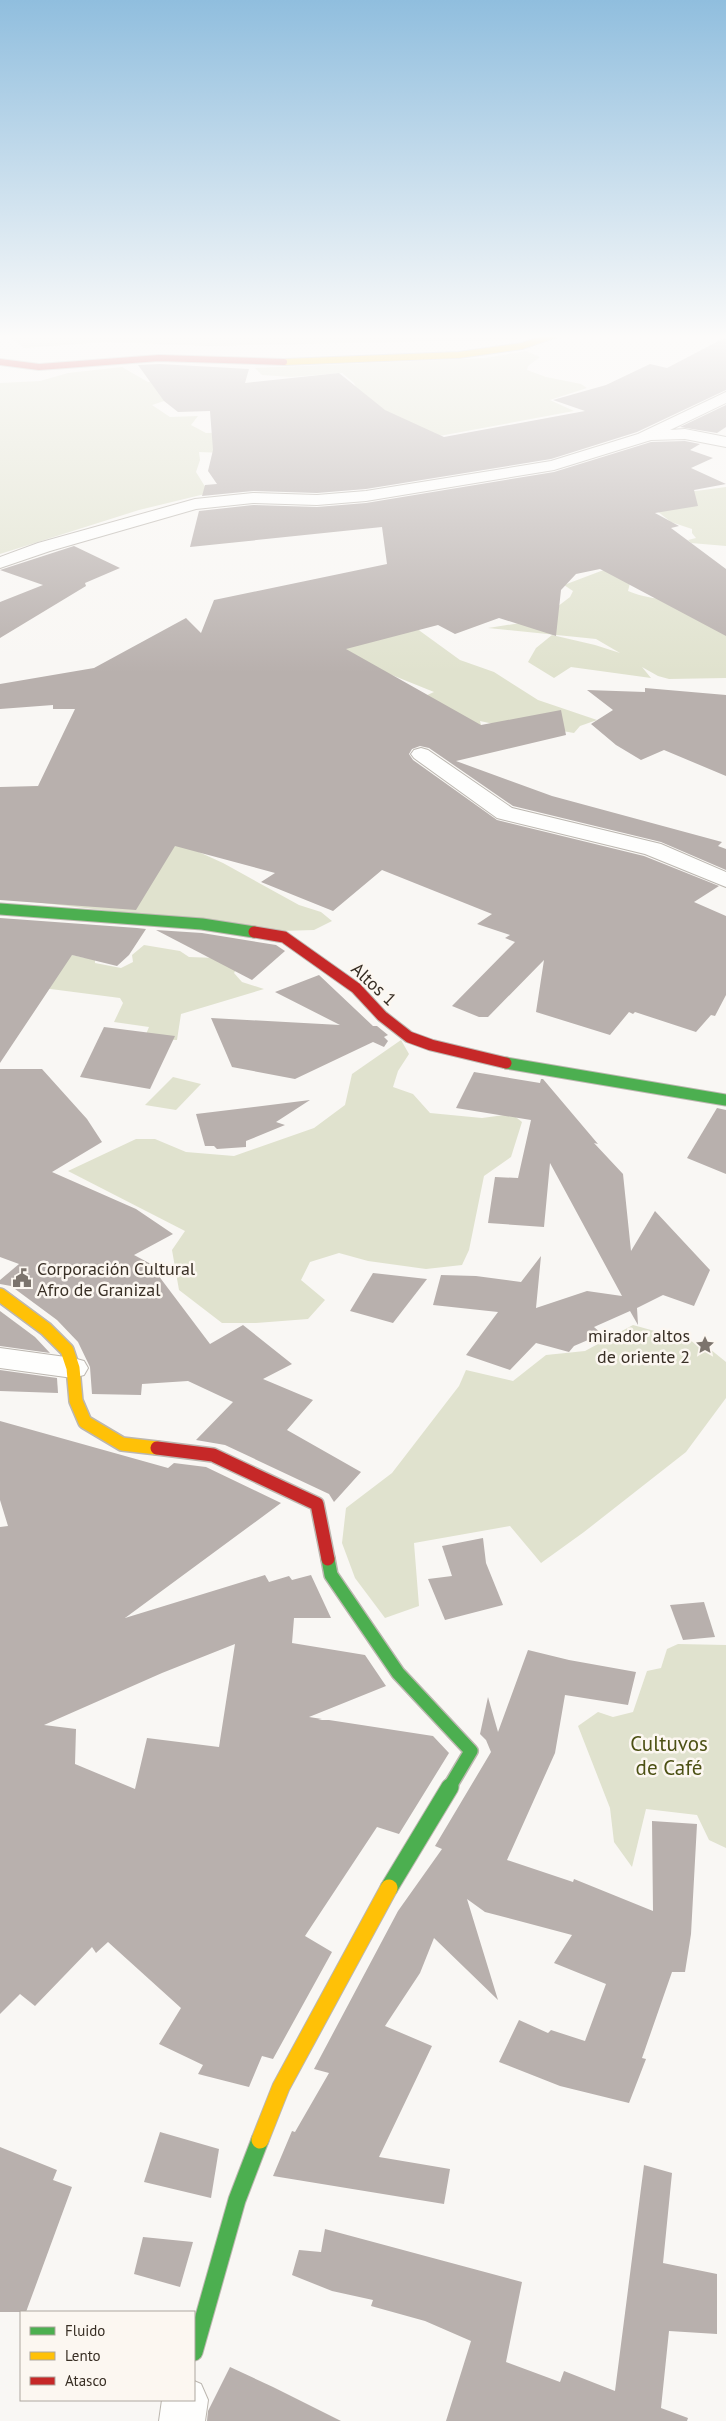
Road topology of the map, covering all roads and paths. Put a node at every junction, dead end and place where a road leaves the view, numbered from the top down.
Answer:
1 (609, 447) edge
2 (0, 563) edge
3 (421, 754) dead end
4 (726, 880) edge
5 (0, 909) edge
6 (726, 1100) edge
7 (0, 1295) edge
8 (0, 1358) edge
9 (72, 1368) junction
10 (195, 2348) edge
11 (186, 2401) edge
12 (182, 2421) edge

1 - 2 street
3 - 4 street
5 - 6 street, Altos 1
7 - 9 street
8 - 9 street
9 - 10 street
11 - 12 street

